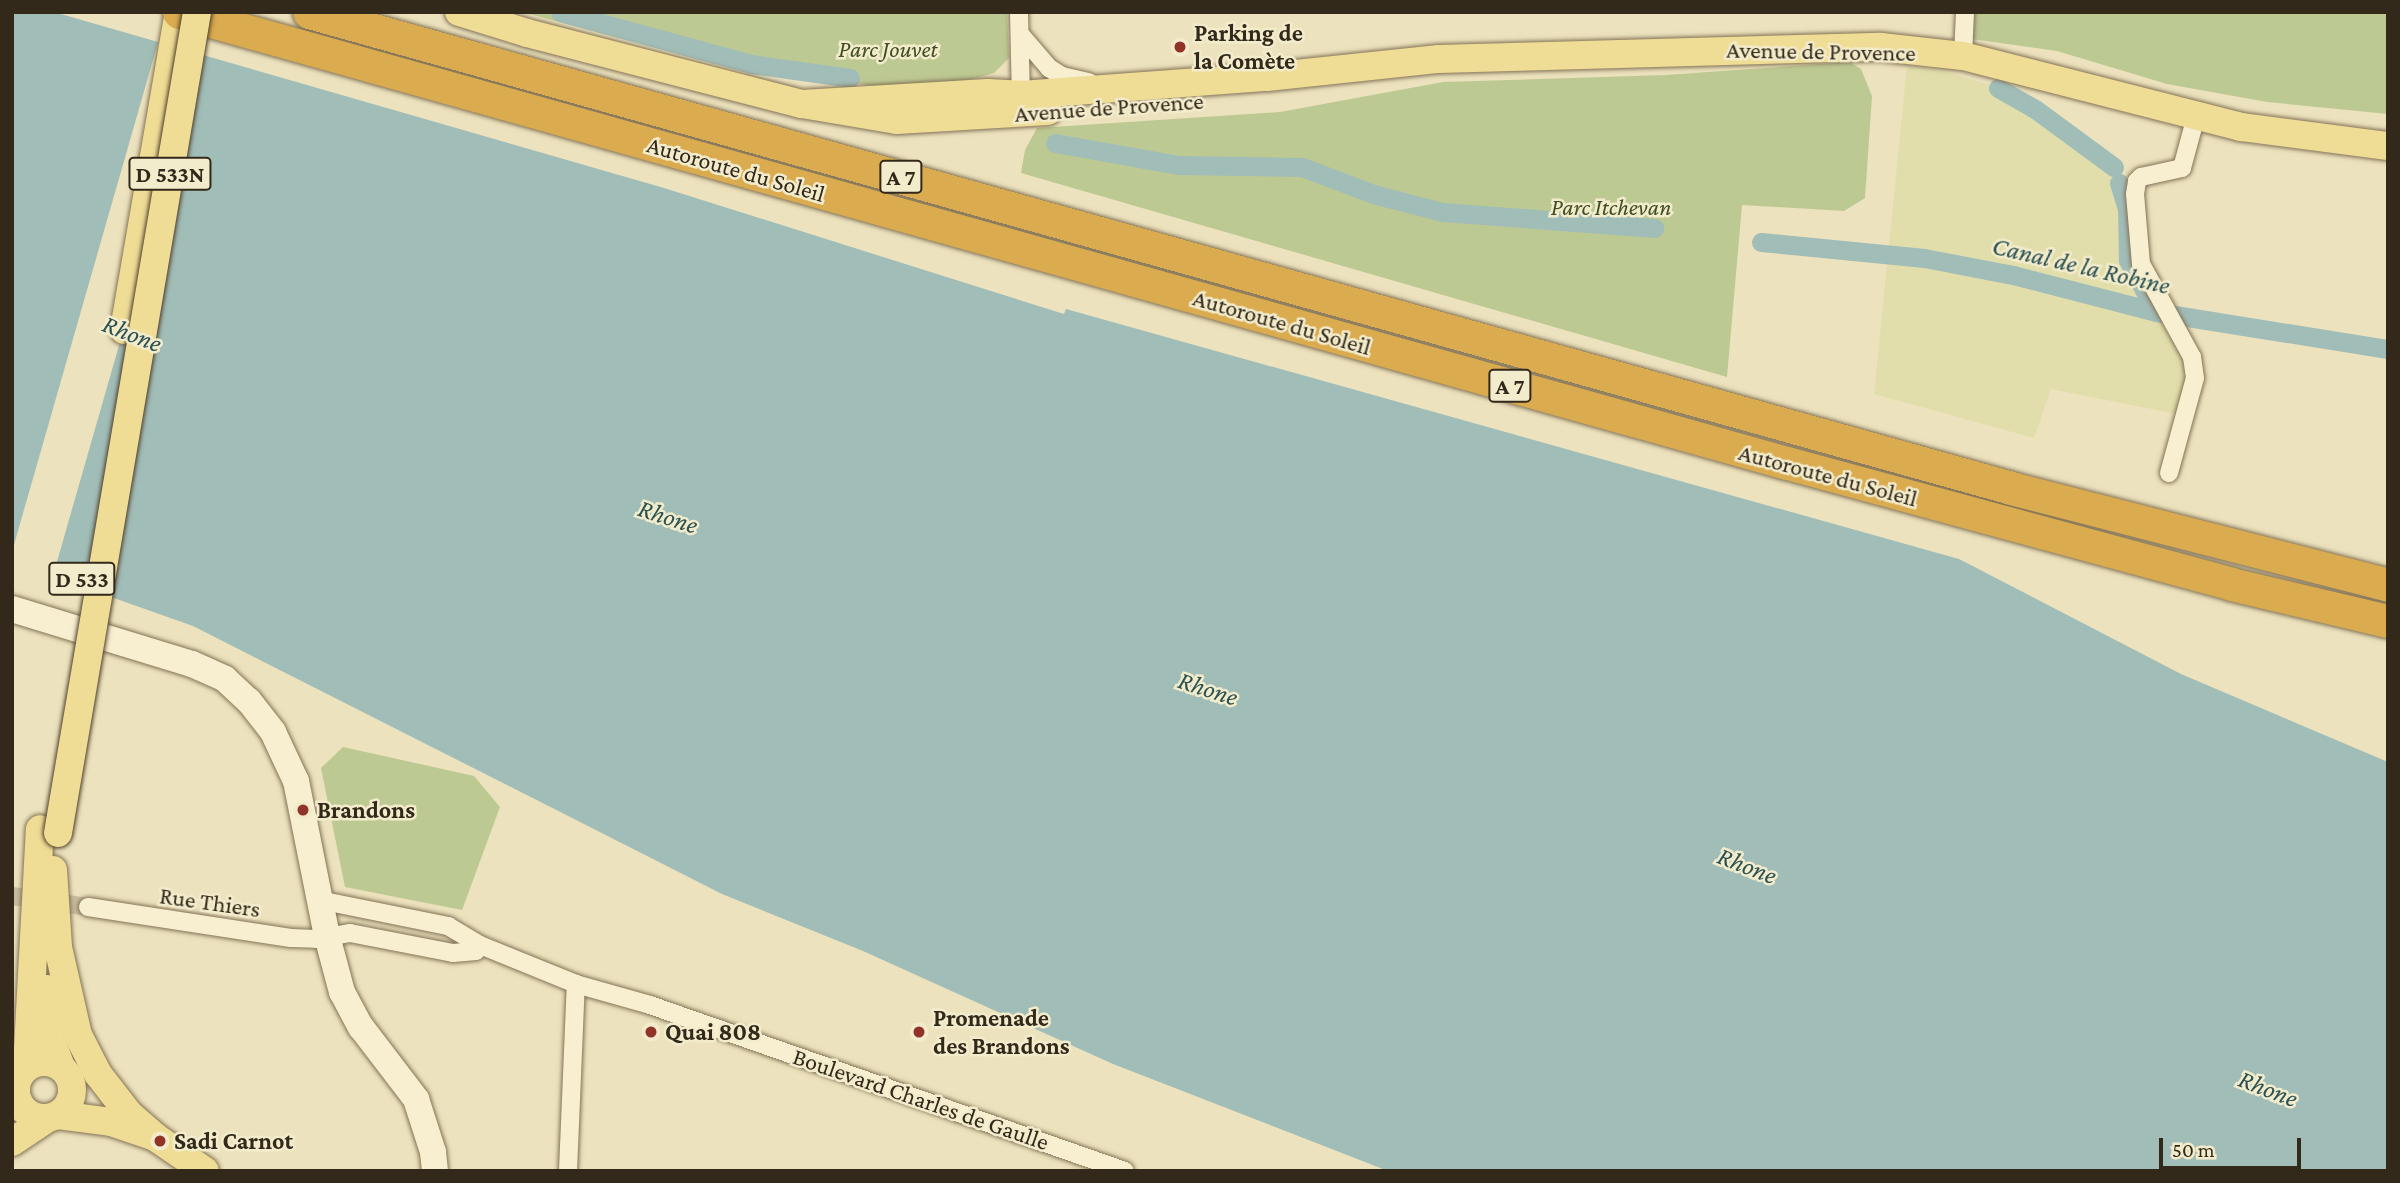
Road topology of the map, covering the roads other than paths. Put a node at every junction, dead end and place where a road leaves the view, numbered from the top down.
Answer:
1 (179, 12) edge
2 (197, 12) edge
3 (309, 12) edge
4 (459, 12) edge
5 (1019, 12) edge
6 (1965, 12) edge
7 (1020, 34) junction
8 (1963, 56) junction
9 (1412, 61) junction
10 (1134, 86) junction
11 (1021, 104) junction
12 (2196, 116) junction
13 (2388, 146) edge
14 (134, 333) junction
15 (2169, 473) dead end
16 (2388, 585) edge
17 (12, 609) edge
18 (2388, 621) edge
19 (47, 846) junction
20 (319, 901) junction
21 (88, 907) tunnel mouth
22 (327, 936) junction
23 (480, 945) junction
24 (576, 984) junction
25 (12, 990) edge
26 (27, 1067) junction
27 (66, 1073) junction
28 (15, 1102) edge
29 (53, 1116) junction
30 (111, 1122) junction
31 (155, 1137) junction
32 (12, 1142) edge
33 (205, 1171) edge
34 (435, 1171) edge
35 (569, 1171) edge
36 (1125, 1171) edge

1 - 14 main road, D 533N
1 - 18 highway, Autoroute du Soleil / A 7
2 - 14 main road, D 533N, bridge
3 - 16 highway, Autoroute du Soleil / A 7
4 - 11 main road, Avenue de Provence
5 - 7 street
6 - 8 street
7 - 10 street, Avenue de Provence
7 - 11 street
8 - 9 main road, Avenue de Provence
8 - 12 main road, Avenue de Provence
9 - 10 main road, Avenue de Provence
9 - 11 main road, Avenue de Provence
10 - 11 main road, Avenue de Provence
12 - 13 main road, Avenue de Provence
12 - 15 street
14 - 19 main road, D 533, bridge
17 - 20 street
19 - 25 main road
19 - 26 main road, D 533
19 - 27 main road, D 533
19 - 31 main road
20 - 22 street
20 - 23 street, Boulevard Charles de Gaulle
21 - 22 street, Rue Thiers
22 - 23 street
22 - 34 street
23 - 24 street, Boulevard Charles de Gaulle
24 - 35 street
24 - 36 street, Boulevard Charles de Gaulle
26 - 27 main road
26 - 28 main road
27 - 29 main road
27 - 30 main road
28 - 29 main road
29 - 30 main road
29 - 32 main road
30 - 31 main road
31 - 33 main road

